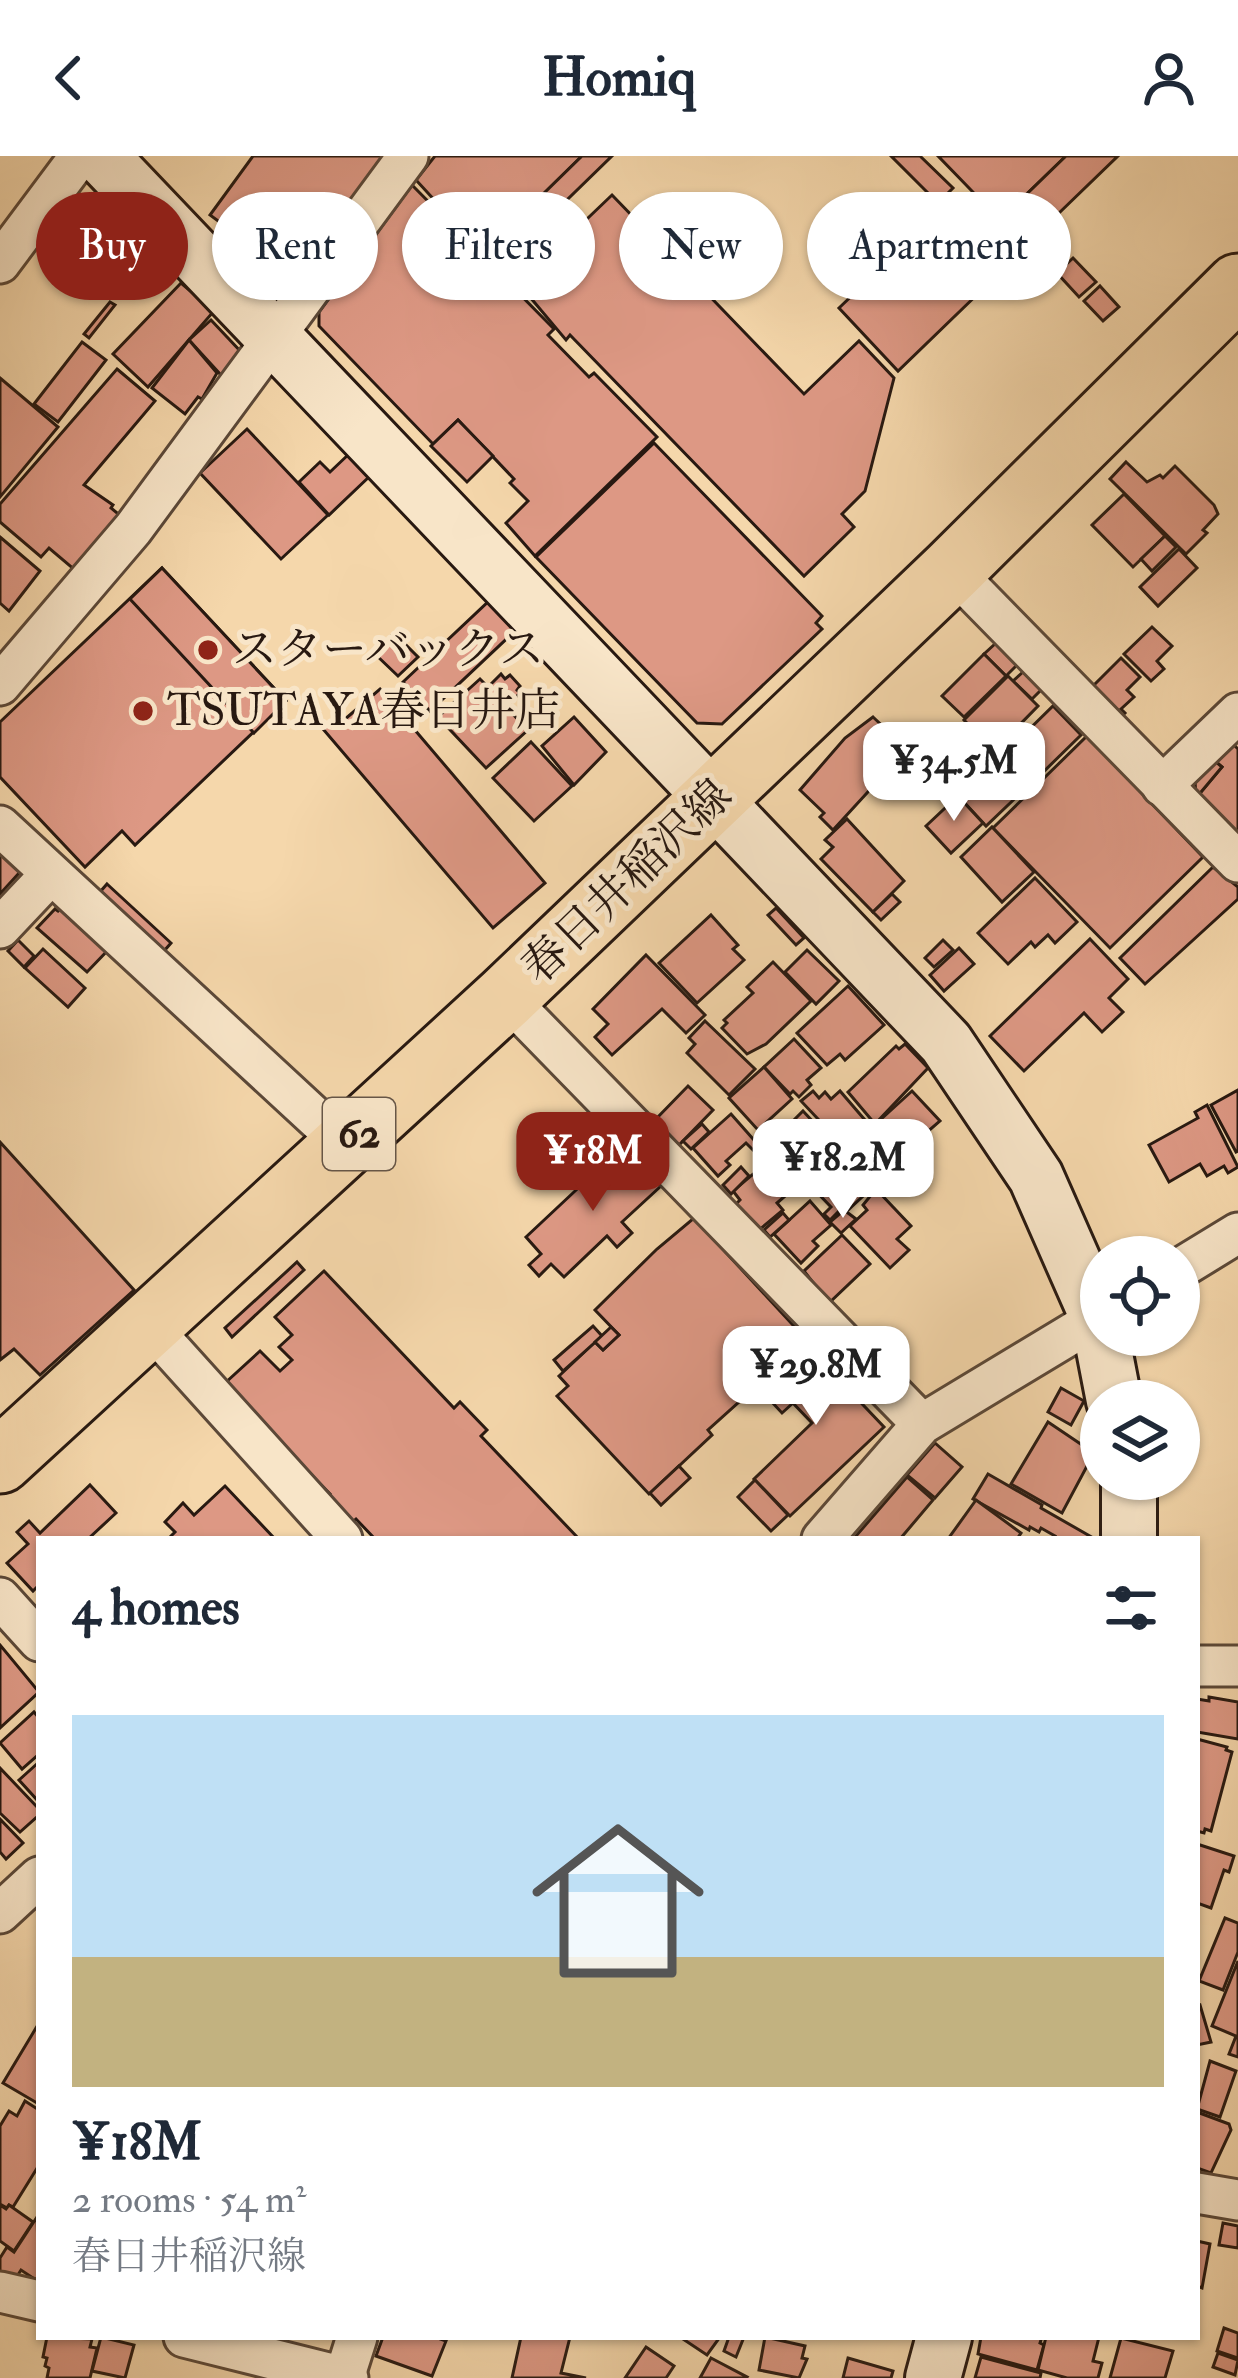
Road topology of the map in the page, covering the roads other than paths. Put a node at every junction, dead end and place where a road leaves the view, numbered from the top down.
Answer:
1 (80, 156) edge
2 (100, 156) edge
3 (408, 156) edge
4 (0, 263) edge
5 (1238, 286) edge
6 (276, 338) junction
7 (952, 570) junction
8 (0, 685) edge
9 (1238, 713) edge
10 (1162, 786) junction
11 (712, 800) junction
12 (0, 826) edge
13 (1238, 862) edge
14 (50, 875) junction
15 (0, 928) edge
16 (506, 997) junction
17 (346, 1146) junction
18 (1238, 1233) edge
19 (1200, 1256) edge
20 (1080, 1275) edge
21 (147, 1324) junction
22 (1080, 1328) edge
23 (922, 1424) junction
24 (0, 1461) edge
25 (1129, 1500) edge
26 (339, 1536) edge
27 (825, 1536) edge
28 (1129, 1536) edge
29 (0, 1598) edge
30 (36, 1638) edge
31 (1200, 1666) edge
32 (1238, 1666) edge
33 (36, 1880) edge
34 (0, 1913) edge
35 (1200, 2194) edge
36 (1238, 2200) edge
37 (0, 2292) edge
38 (36, 2300) edge
39 (196, 2340) edge
40 (356, 2340) edge
41 (943, 2340) edge
42 (345, 2378) edge
43 (932, 2378) edge

1 - 4 street
2 - 6 street
3 - 6 street
5 - 7 main road, 春日井稲沢線 / 62
6 - 8 street
6 - 11 street
7 - 10 street
7 - 11 main road, 春日井稲沢線 / 62
9 - 10 street
10 - 13 street
11 - 16 main road, 春日井稲沢線 / 62
11 - 20 street
12 - 14 street
14 - 15 street
14 - 17 street
16 - 17 main road, 春日井稲沢線 / 62
16 - 23 street
17 - 21 main road, 春日井稲沢線 / 62
18 - 19 street
21 - 24 main road, 春日井稲沢線 / 62
21 - 26 street
22 - 23 street
23 - 27 street
25 - 28 street
29 - 30 street
31 - 32 street
33 - 34 street
35 - 36 street
37 - 38 street
39 - 42 street
40 - 42 street
41 - 43 street

